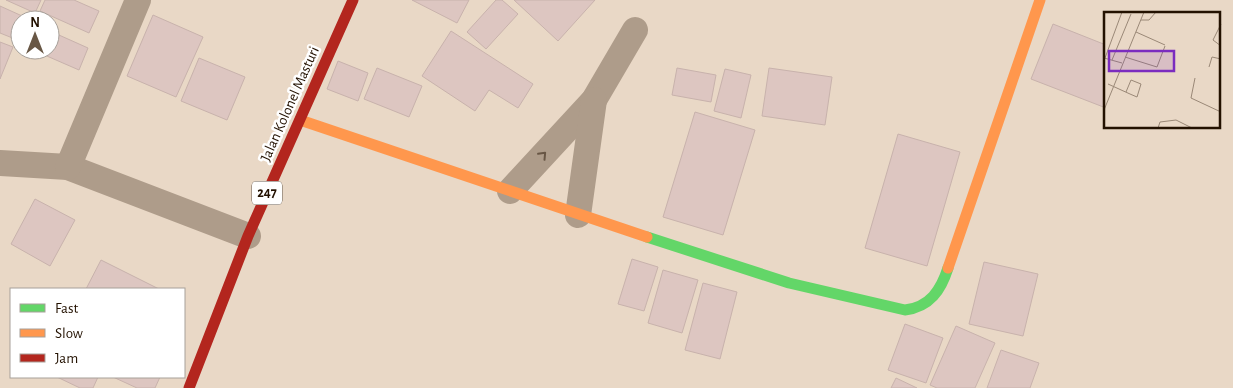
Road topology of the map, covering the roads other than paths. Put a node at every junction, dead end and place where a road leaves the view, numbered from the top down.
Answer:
1 (138, 0) edge
2 (353, 0) edge
3 (1040, 0) edge
4 (635, 30) dead end
5 (594, 100) junction
6 (300, 120) junction
7 (0, 163) edge
8 (68, 168) junction
9 (510, 191) junction
10 (578, 215) junction
11 (248, 236) junction
12 (189, 388) edge

1 - 8 street
2 - 6 street, Jalan Kolonel Masturi / 247
3 - 10 street
4 - 5 street
9 -> 5 street
5 - 10 street
6 - 9 street
6 - 11 street, Jalan Kolonel Masturi / 247
7 - 8 street
8 - 11 street
9 - 10 street
11 - 12 street, Jalan Kolonel Masturi / 247

